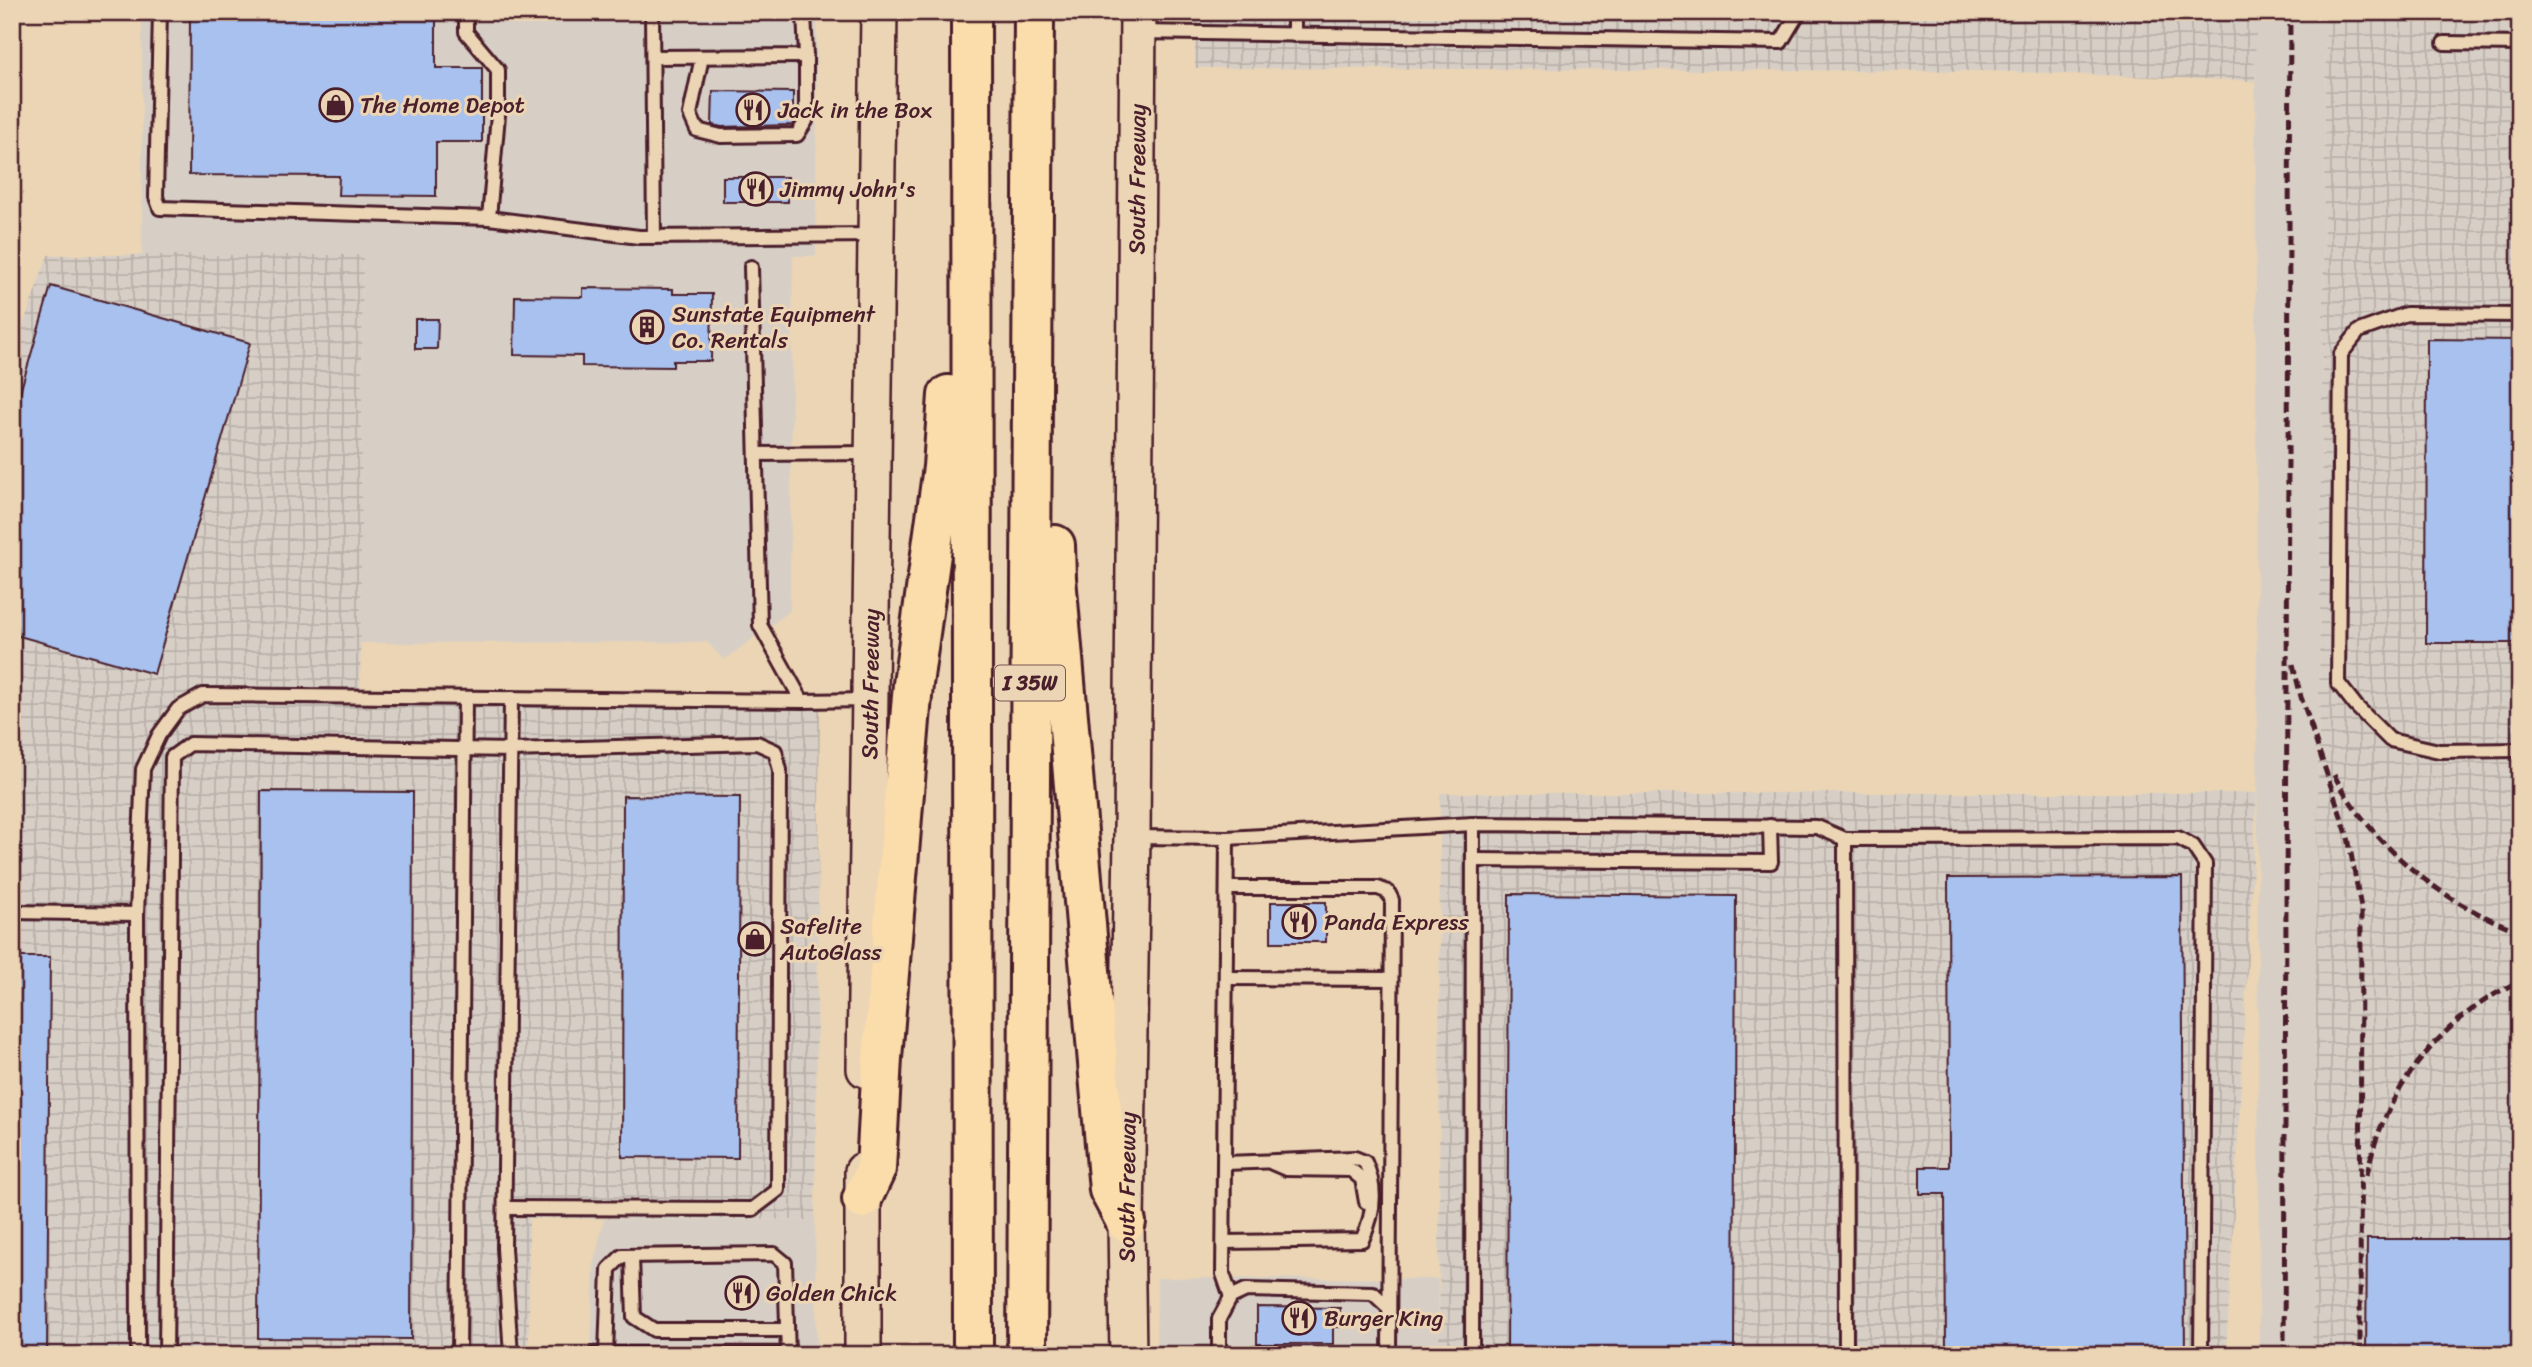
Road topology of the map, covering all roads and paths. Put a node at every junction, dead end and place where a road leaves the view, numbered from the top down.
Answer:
1 (160, 12) edge
2 (467, 12) edge
3 (652, 12) edge
4 (804, 12) edge
5 (879, 12) edge
6 (1034, 12) edge
7 (1294, 12) edge
8 (1799, 12) edge
9 (971, 22) edge
10 (1137, 22) edge
11 (1294, 35) junction
12 (2444, 43) dead end
13 (2520, 44) edge
14 (806, 56) junction
15 (653, 57) junction
16 (702, 57) junction
17 (489, 218) junction
18 (877, 234) junction
19 (654, 237) junction
20 (1032, 258) junction
21 (751, 267) dead end
22 (2520, 315) edge
23 (875, 453) junction
24 (756, 454) junction
25 (465, 698) junction
26 (512, 698) junction
27 (872, 700) junction
28 (802, 701) junction
29 (465, 749) junction
30 (511, 750) junction
31 (2520, 750) edge
32 (1473, 824) junction
33 (1770, 826) junction
34 (1132, 837) junction
35 (1227, 838) junction
36 (1844, 839) junction
37 (1473, 860) junction
38 (1227, 888) junction
39 (12, 912) edge
40 (137, 914) junction
41 (1226, 978) junction
42 (1391, 979) junction
43 (1225, 1163) junction
44 (862, 1199) junction
45 (505, 1208) junction
46 (1126, 1222) junction
47 (1388, 1238) junction
48 (1363, 1240) junction
49 (1224, 1242) junction
50 (632, 1256) junction
51 (1230, 1297) junction
52 (1388, 1307) junction
53 (787, 1330) junction
54 (606, 1354) edge
55 (138, 1355) edge
56 (166, 1355) edge
57 (459, 1355) edge
58 (511, 1355) edge
59 (592, 1355) edge
60 (786, 1355) edge
61 (863, 1355) edge
62 (973, 1355) edge
63 (1027, 1355) edge
64 (1128, 1355) edge
65 (1219, 1355) edge
66 (1389, 1355) edge
67 (1472, 1355) edge
68 (1846, 1355) edge
69 (2201, 1355) edge

1 - 17 lane
2 - 17 lane
3 - 15 lane
4 - 14 lane
5 - 18 main road, South Freeway
6 - 20 highway, I 35W
7 - 11 lane
8 - 11 lane
9 - 44 highway
9 - 62 highway, I 35W
10 - 11 lane
10 - 34 main road, South Freeway
12 - 13 lane
14 - 16 lane
14 - 16 lane
15 - 16 lane
15 - 19 lane
17 - 19 lane
18 - 19 lane
18 - 23 main road, South Freeway
20 - 46 highway
20 - 63 highway, I 35W
21 - 24 lane
22 - 31 lane
23 - 24 lane
23 - 27 main road, South Freeway
24 - 28 lane
25 - 26 lane
25 - 29 lane
25 - 40 lane
26 - 28 lane
26 - 30 lane
27 - 28 lane
27 - 44 main road, South Freeway
29 - 30 lane
29 - 56 lane
29 - 57 lane
30 - 45 lane
30 - 45 lane
32 - 33 lane
32 - 35 lane
32 - 37 lane
33 - 36 lane
33 - 37 lane
34 - 35 lane
34 - 46 main road, South Freeway
35 - 38 lane
36 - 68 lane
36 - 69 lane
37 - 67 lane
38 - 41 lane
38 - 42 lane
39 - 40 lane
40 - 55 lane
41 - 42 lane
41 - 43 lane
42 - 47 lane
43 - 48 lane
43 - 49 lane
44 - 61 main road, South Freeway
45 - 58 lane
46 - 64 main road, South Freeway
47 - 48 lane
47 - 52 lane
48 - 49 lane
49 - 51 lane
50 - 53 lane
50 - 53 lane
50 - 54 lane
51 - 52 lane
51 - 65 lane
52 - 66 lane
53 - 60 lane
54 - 59 lane
54 - 60 lane

